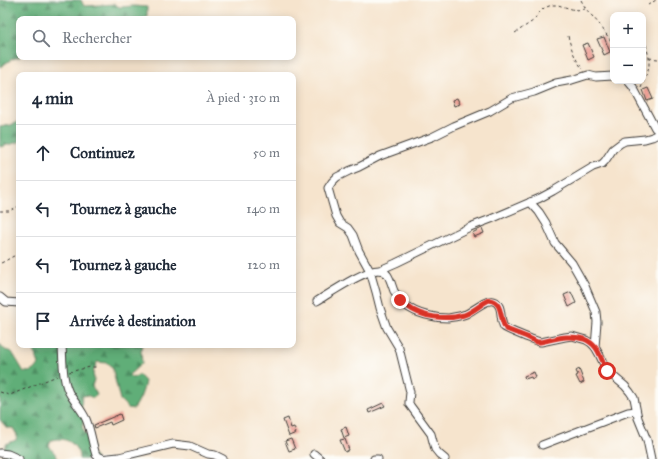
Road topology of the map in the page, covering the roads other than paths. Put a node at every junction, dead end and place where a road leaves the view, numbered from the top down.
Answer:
1 (610, 76) edge
2 (630, 84) edge
3 (658, 131) edge
4 (658, 134) edge
5 (530, 202) junction
6 (380, 270) junction
7 (370, 271) junction
8 (0, 297) edge
9 (317, 301) dead end
10 (16, 303) edge
11 (595, 347) junction
12 (62, 348) edge
13 (636, 411) junction
14 (542, 445) dead end
15 (0, 452) edge
16 (314, 454) dead end
17 (100, 458) edge
18 (19, 459) edge
19 (223, 459) edge
20 (320, 459) edge
21 (374, 459) edge
22 (378, 459) edge
23 (445, 459) edge
24 (652, 459) edge

1 - 7 street
2 - 3 street
4 - 5 street
5 - 6 street
5 - 11 street
6 - 7 street
6 - 11 street
7 - 9 street
7 - 23 street
8 - 10 street
11 - 13 street
12 - 17 street
13 - 14 street
13 - 24 street
15 - 18 street
16 - 20 street
17 - 19 street
21 - 22 street

